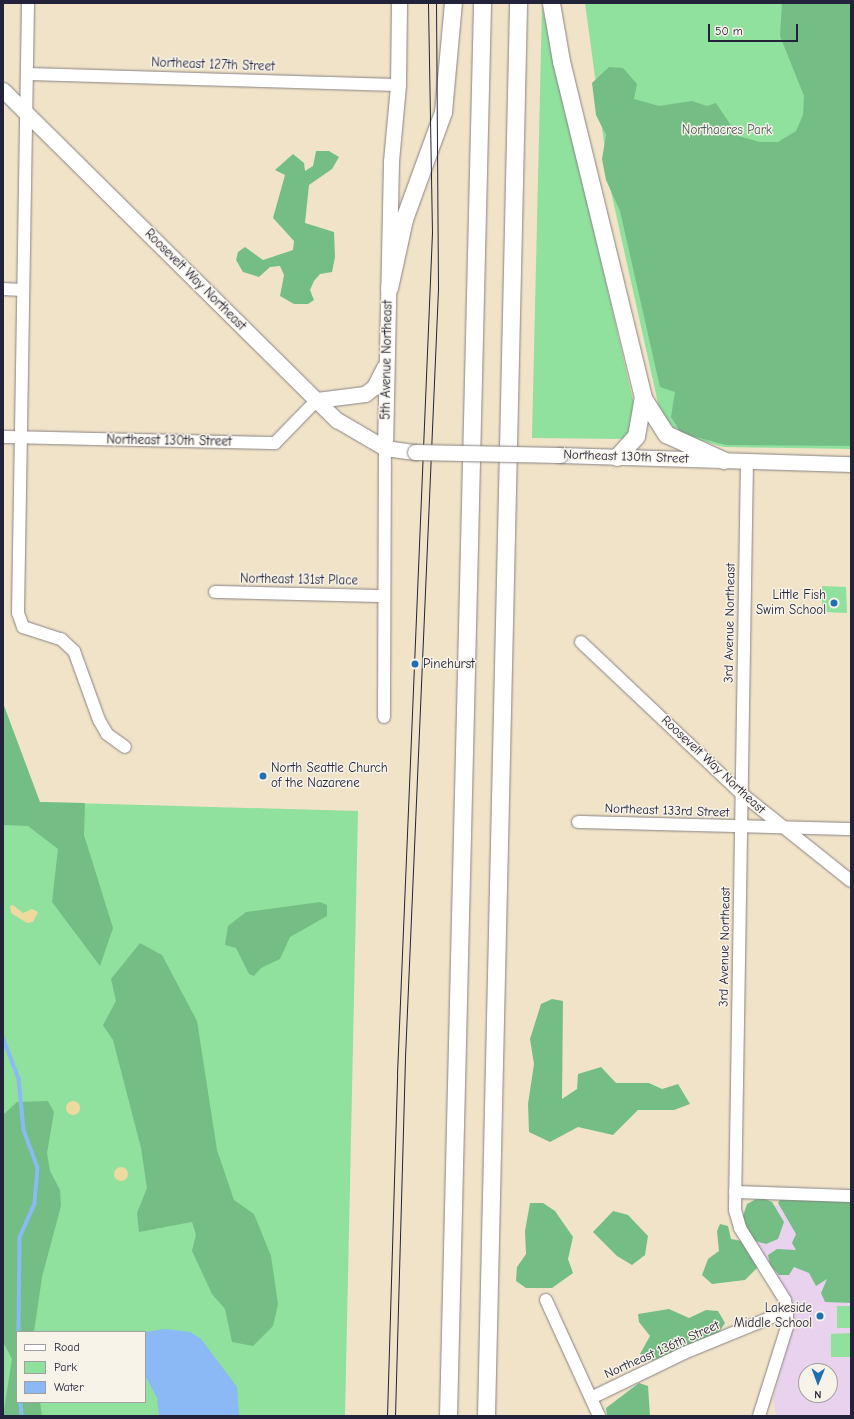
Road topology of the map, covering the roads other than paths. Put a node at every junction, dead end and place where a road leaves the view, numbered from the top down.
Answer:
1 (28, 3) edge
2 (399, 3) edge
3 (453, 3) edge
4 (482, 3) edge
5 (518, 3) edge
6 (551, 3) edge
7 (27, 74) junction
8 (398, 85) junction
9 (3, 90) edge
10 (25, 112) junction
11 (389, 288) junction
12 (3, 289) edge
13 (22, 290) junction
14 (387, 355) junction
15 (643, 398) junction
16 (317, 400) junction
17 (3, 437) edge
18 (21, 437) junction
19 (385, 448) junction
20 (408, 452) joint
21 (617, 457) junction
22 (723, 460) junction
23 (747, 461) junction
24 (851, 464) edge
25 (216, 592) dead end
26 (382, 596) junction
27 (581, 642) dead end
28 (384, 717) dead end
29 (125, 747) dead end
30 (742, 794) junction
31 (578, 822) dead end
32 (742, 828) junction
33 (782, 828) junction
34 (851, 829) edge
35 (851, 881) edge
36 (735, 1192) junction
37 (851, 1196) edge
38 (546, 1300) dead end
39 (787, 1311) junction
40 (593, 1397) junction
41 (448, 1416) edge
42 (486, 1416) edge
43 (599, 1416) edge
44 (759, 1416) edge

1 - 7 street
2 - 8 main road, 5th Avenue Northeast
3 - 11 highway
4 - 41 highway
5 - 42 highway
6 - 15 highway
7 - 8 street, Northeast 127th Street
7 - 10 street
8 - 11 main road, 5th Avenue Northeast
9 - 10 main road, Roosevelt Way Northeast
10 - 13 street
10 - 16 main road, Roosevelt Way Northeast
11 - 14 main road, 5th Avenue Northeast
12 - 13 street
13 - 18 street
14 - 16 main road
14 - 19 main road, 5th Avenue Northeast
15 - 21 highway
15 - 22 highway
16 - 18 street, Northeast 130th Street
16 - 19 main road, Roosevelt Way Northeast
17 - 18 street, Northeast 130th Street
18 - 29 street
19 - 20 main road, Roosevelt Way Northeast
19 - 26 street, 5th Avenue Northeast
20 - 21 main road, Northeast 130th Street, bridge
21 - 22 main road, Northeast 130th Street
22 - 23 main road, Northeast 130th Street
23 - 24 main road, Northeast 130th Street
23 - 30 street, 3rd Avenue Northeast
25 - 26 street, Northeast 131st Place
26 - 28 street, 5th Avenue Northeast
27 - 30 street, Roosevelt Way Northeast
30 - 32 street, 3rd Avenue Northeast
30 - 33 street, Roosevelt Way Northeast
31 - 32 street, Northeast 133rd Street
32 - 33 street, Northeast 133rd Street
32 - 36 street, 3rd Avenue Northeast
33 - 34 street, Northeast 133rd Street
33 - 35 street, Roosevelt Way Northeast
36 - 37 street
36 - 39 street, 3rd Avenue Northeast
38 - 40 street
39 - 40 street, Northeast 136th Street
39 - 44 street, 3rd Avenue Northeast
40 - 43 street

